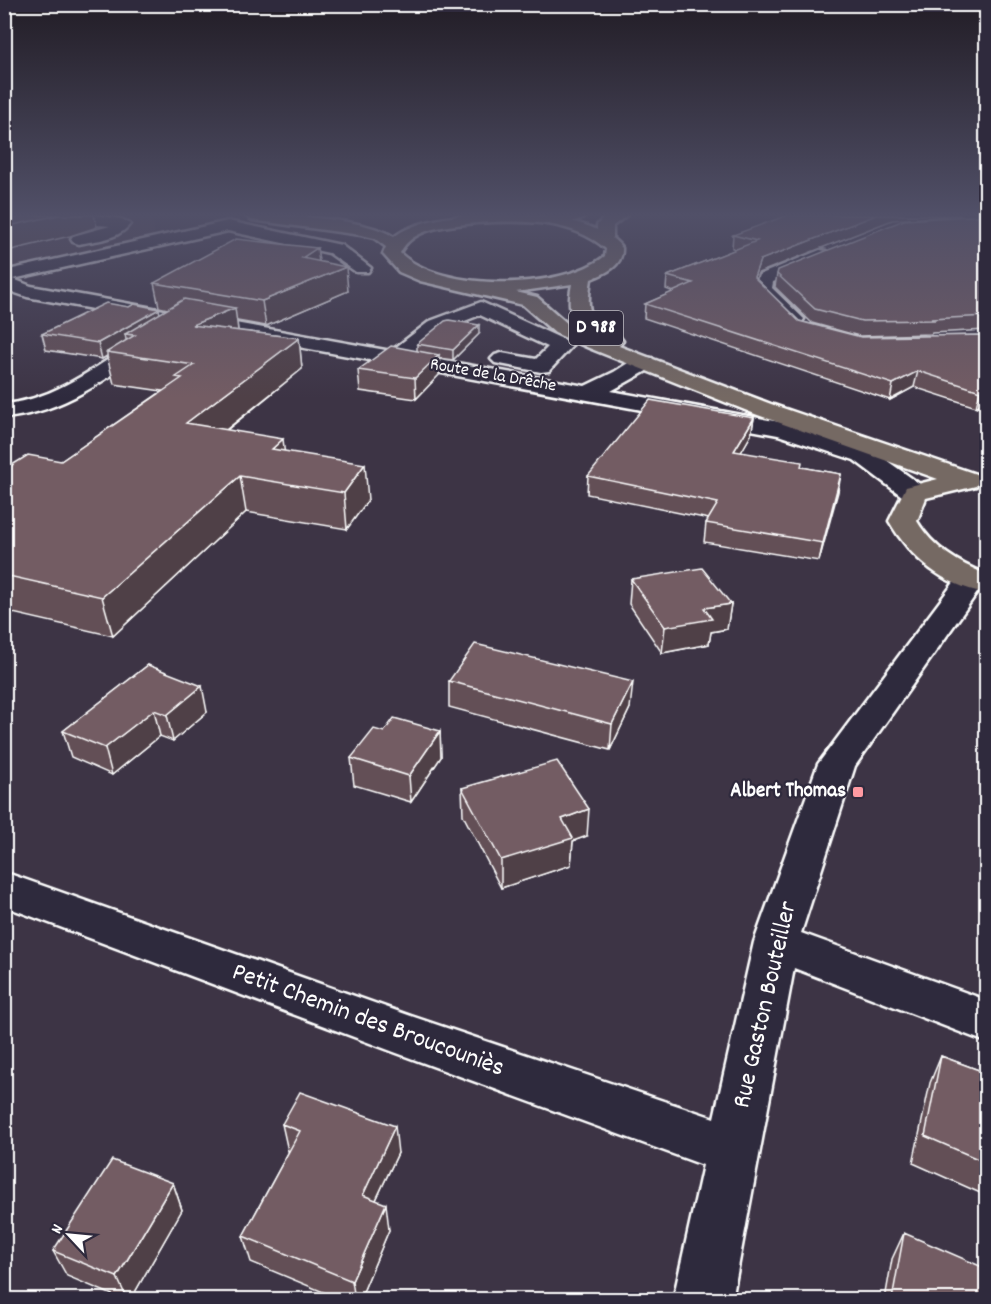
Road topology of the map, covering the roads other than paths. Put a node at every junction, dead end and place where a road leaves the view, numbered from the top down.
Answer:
1 (25, 276) edge
2 (427, 276) edge
3 (772, 276) edge
4 (582, 277) joint
5 (7, 281) edge
6 (464, 285) junction
7 (186, 320) junction
8 (804, 329) edge
9 (414, 343) junction
10 (468, 353) junction
11 (394, 358) junction
12 (644, 363) junction
13 (448, 368) junction
14 (588, 393) junction
15 (4, 411) edge
16 (975, 480) edge
17 (915, 493) junction
18 (980, 581) edge
19 (4, 888) edge
20 (776, 942) junction
21 (987, 1021) edge
22 (733, 1150) junction
23 (702, 1299) edge

1 - 5 street, Route de la Drêche
2 - 6 main road
3 - 8 street
4 - 6 main road
4 - 12 main road, D 988
5 - 7 street, Route de la Drêche
6 - 12 main road, D 988
7 - 11 street, Route de la Drêche
7 - 15 street
9 - 10 street
9 - 10 street
9 - 11 street
10 - 13 street
11 - 13 street, Route de la Drêche
12 - 14 street
12 - 16 main road
13 - 14 street, Route de la Drêche
14 - 17 street, Route de la Drêche
16 - 17 main road
17 - 18 main road
18 - 20 street, Rue Gaston Bouteiller
19 - 22 street, Petit Chemin des Broucouniès
20 - 21 street
20 - 22 street, Rue Gaston Bouteiller
22 - 23 street, Rue Gaston Bouteiller

